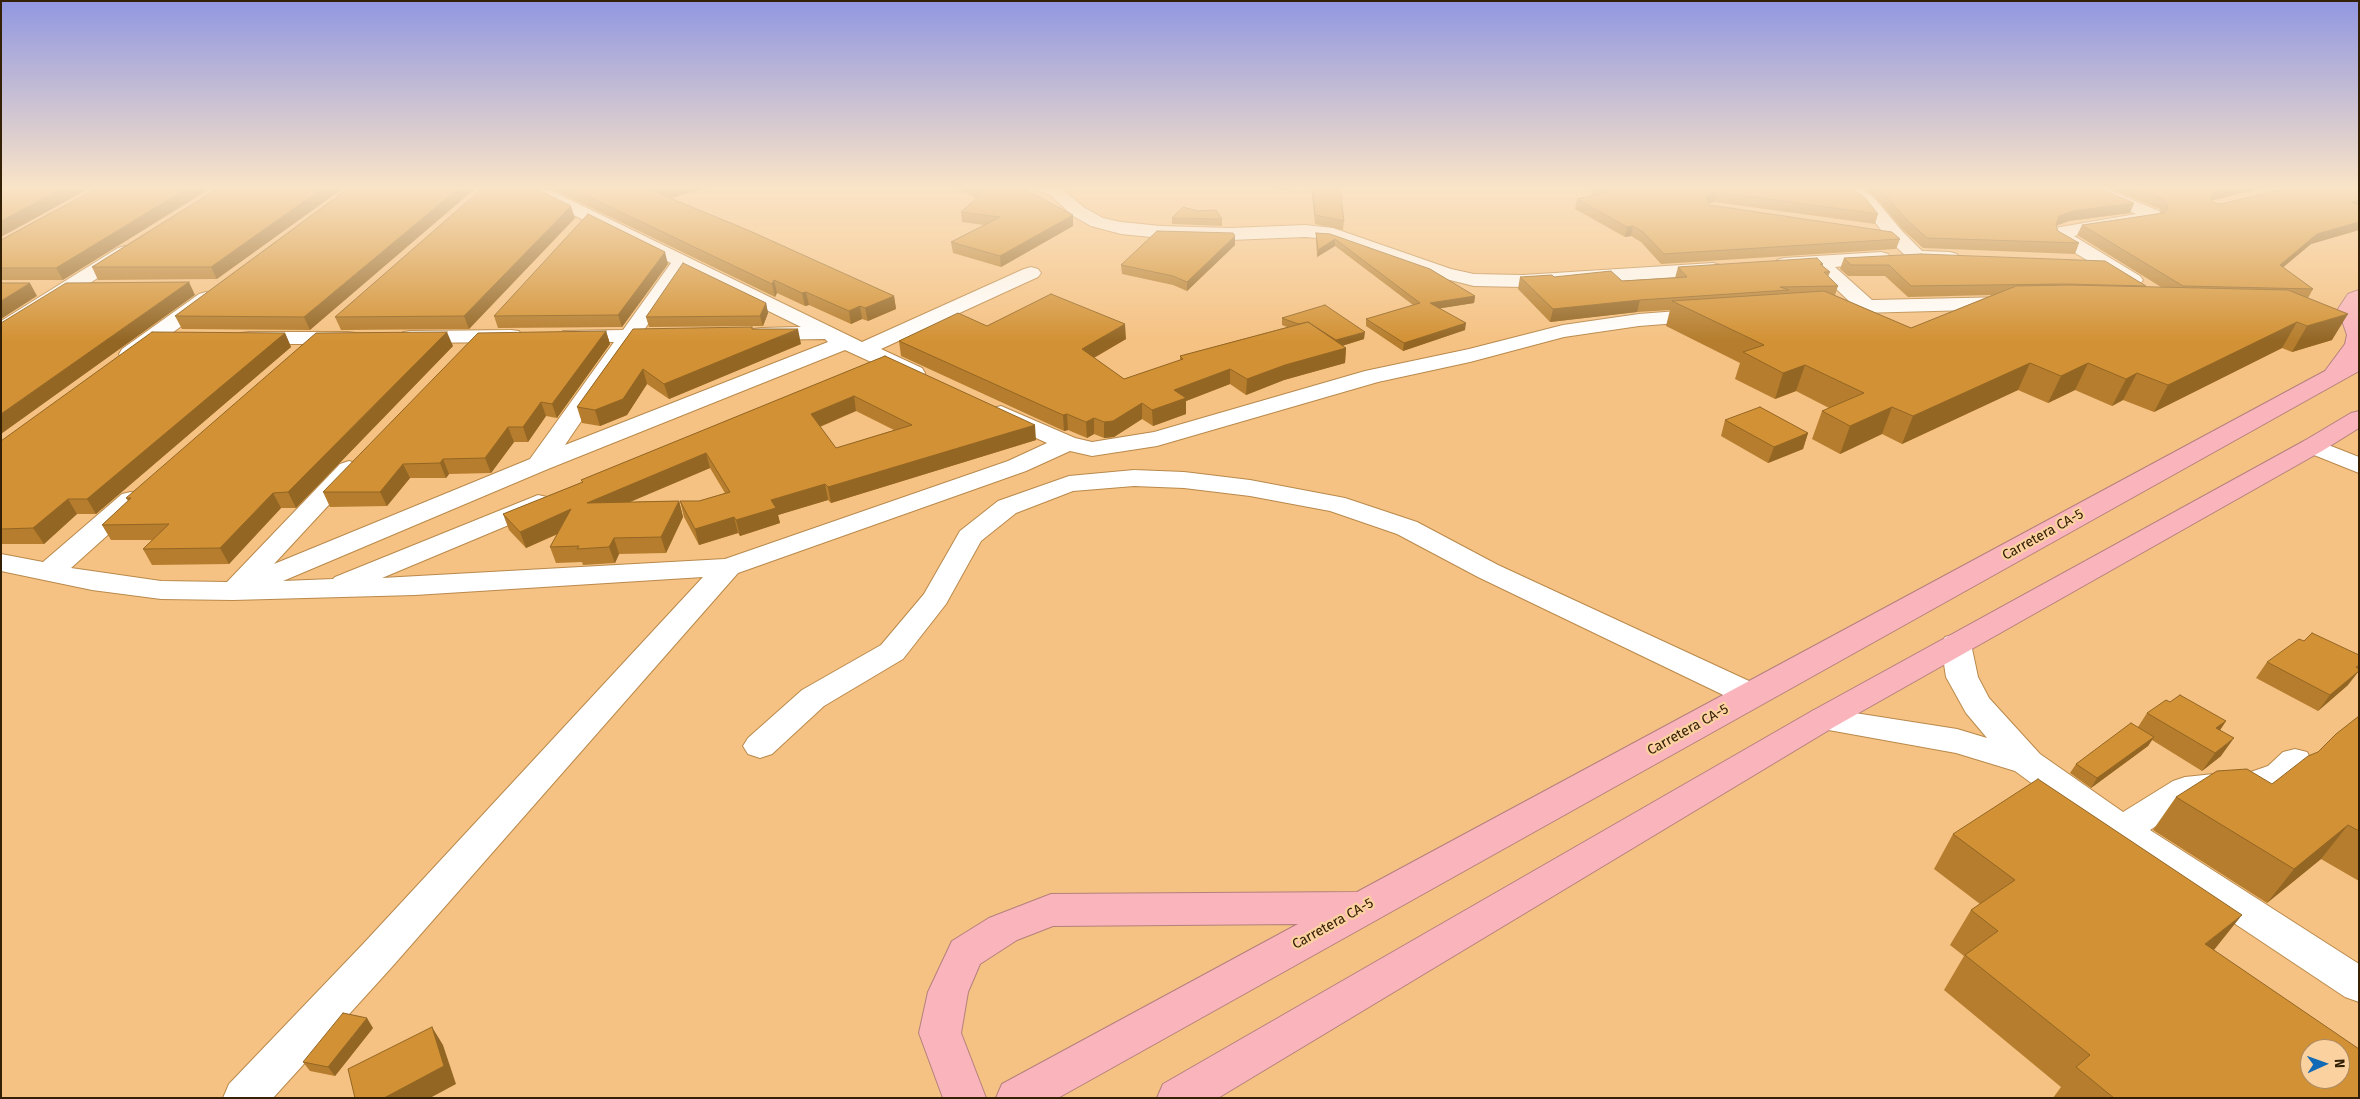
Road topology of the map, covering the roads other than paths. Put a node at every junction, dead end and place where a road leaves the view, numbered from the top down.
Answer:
1 (623, 238) edge
2 (1345, 238) edge
3 (1898, 238) edge
4 (2065, 238) edge
5 (144, 240) edge
6 (1917, 256) junction
7 (1964, 259) edge
8 (682, 261) junction
9 (1819, 262) junction
10 (2067, 262) edge
11 (2104, 263) junction
12 (1765, 266) edge
13 (1729, 268) edge
14 (1031, 273) dead end
15 (193, 287) dead end
16 (30, 288) edge
17 (68, 288) junction
18 (106, 288) edge
19 (2138, 300) edge
20 (2030, 303) edge
21 (2345, 304) edge
22 (1865, 306) junction
23 (1795, 310) edge
24 (1726, 314) edge
25 (497, 315) edge
26 (338, 320) edge
27 (1, 330) edge
28 (744, 334) edge
29 (686, 335) edge
30 (477, 336) junction
31 (628, 336) junction
32 (154, 337) junction
33 (182, 337) edge
34 (230, 338) edge
35 (364, 338) edge
36 (392, 338) edge
37 (316, 339) junction
38 (849, 349) junction
39 (294, 358) edge
40 (457, 358) edge
41 (114, 366) edge
42 (2346, 369) edge
43 (932, 381) edge
44 (986, 406) edge
45 (2359, 418) edge
46 (1068, 443) junction
47 (2313, 446) junction
48 (362, 456) edge
49 (540, 464) junction
50 (2359, 466) edge
51 (145, 488) edge
52 (556, 496) edge
53 (1, 562) edge
54 (728, 567) junction
55 (48, 573) junction
56 (327, 590) junction
57 (232, 591) junction
58 (1956, 644) junction
59 (1751, 695) junction
60 (1823, 719) junction
61 (760, 746) dead end
62 (2295, 761) dead end
63 (2028, 763) junction
64 (2122, 830) junction
65 (1363, 908) junction
66 (2359, 985) edge
67 (244, 1098) edge
68 (966, 1098) edge
69 (1017, 1098) edge
70 (1178, 1098) edge

1 - 8 street
2 - 13 street
3 - 6 street
4 - 11 street
5 - 17 street
6 - 7 street
6 - 9 street
8 - 31 street
8 - 38 street
9 - 12 street
9 - 22 street
10 - 11 street
11 - 19 street
14 - 38 street
15 - 32 street
16 - 17 street
17 - 18 street
17 - 27 street
20 - 22 street
21 - 42 highway
22 - 23 street
24 - 46 street
25 - 30 street
26 - 37 street
28 - 38 street
29 - 31 street
30 - 31 street
30 - 36 street
30 - 40 street
31 - 49 street
32 - 33 street
32 - 41 street
34 - 37 street
35 - 37 street
37 - 39 street
38 - 43 street
38 - 49 street
42 - 59 highway, Carretera CA-5
44 - 46 street
45 - 47 highway
46 - 54 street
47 - 50 street
47 - 58 highway
48 - 57 street
49 - 57 street
51 - 55 street
52 - 56 street
53 - 55 street
54 - 56 street
54 - 67 street
55 - 57 street
56 - 57 street
58 - 60 highway
58 - 63 street
59 - 61 street
59 - 65 highway, Carretera CA-5
60 - 63 street
60 - 70 highway
62 - 64 street
63 - 64 street
64 - 66 street
65 - 68 highway
65 - 69 highway, Carretera CA-5

